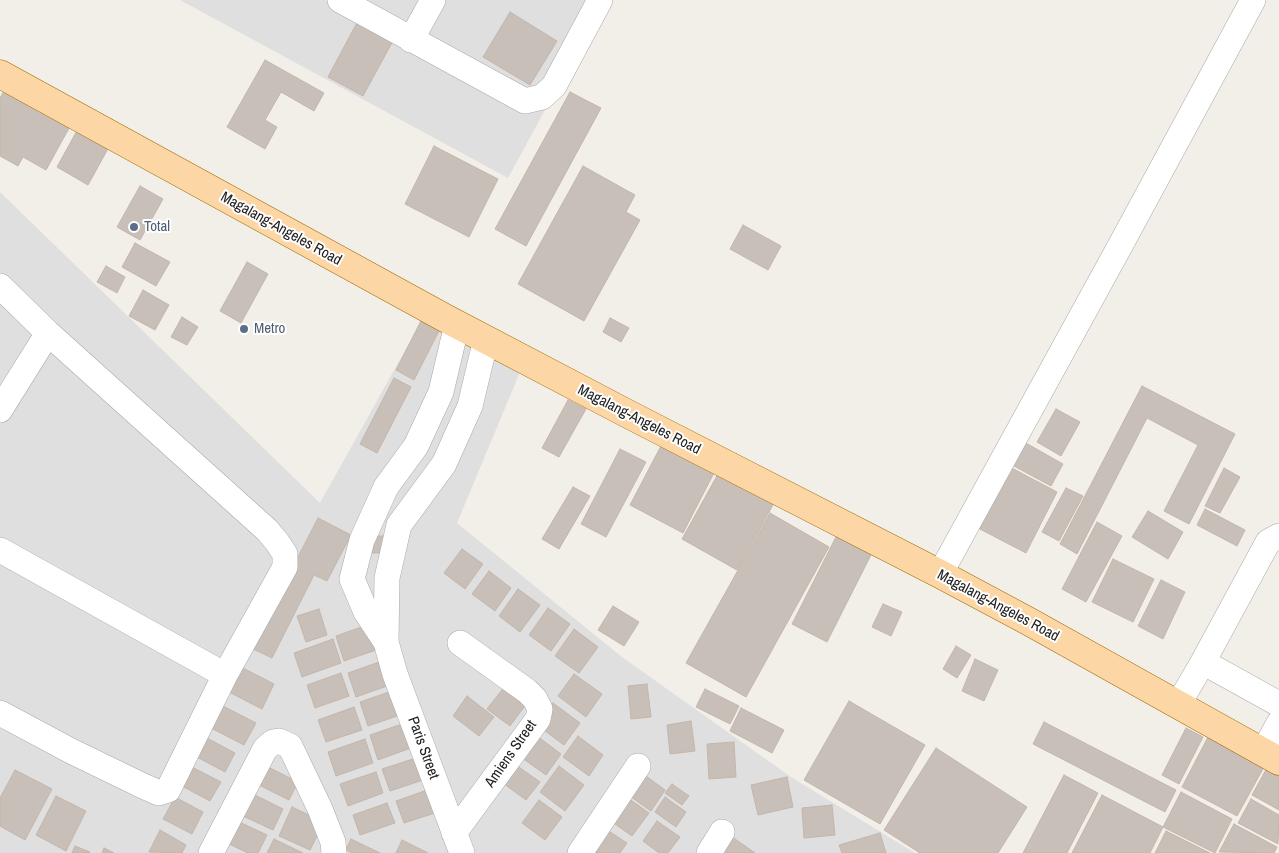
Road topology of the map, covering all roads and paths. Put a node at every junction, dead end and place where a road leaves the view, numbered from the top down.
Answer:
1 (340, 0) edge
2 (433, 0) edge
3 (600, 0) edge
4 (1253, 0) edge
5 (411, 40) junction
6 (0, 74) edge
7 (0, 286) edge
8 (457, 324) junction
9 (48, 333) junction
10 (486, 339) junction
11 (0, 410) edge
12 (372, 515) junction
13 (399, 525) junction
14 (1279, 536) edge
15 (0, 550) edge
16 (940, 574) junction
17 (386, 642) junction
18 (460, 644) dead end
19 (1203, 662) junction
20 (225, 675) junction
21 (1279, 704) edge
22 (1178, 705) junction
23 (0, 713) edge
24 (1279, 722) edge
25 (1271, 757) edge
26 (638, 766) dead end
27 (722, 832) dead end
28 (458, 843) edge
29 (211, 853) edge
30 (334, 853) edge
31 (580, 853) edge
32 (708, 853) edge

1 - 5 street
2 - 5 street
3 - 5 street
4 - 16 street
6 - 8 main road, Magalang-Angeles Road
7 - 9 street
8 - 10 main road, Magalang-Angeles Road
8 - 12 street
9 - 11 street
9 - 20 street
10 - 13 street
10 - 16 main road, Magalang-Angeles Road
12 - 13 street
12 - 17 street
13 - 17 street
14 - 19 street
15 - 20 street
16 - 22 main road, Magalang-Angeles Road
17 - 28 street, Paris Street
18 - 28 street, Amiens Street
19 - 21 street
19 - 22 street
20 - 23 street
22 - 25 main road, Magalang-Angeles Road
24 - 25 street
26 - 31 street
27 - 32 street
29 - 30 street

